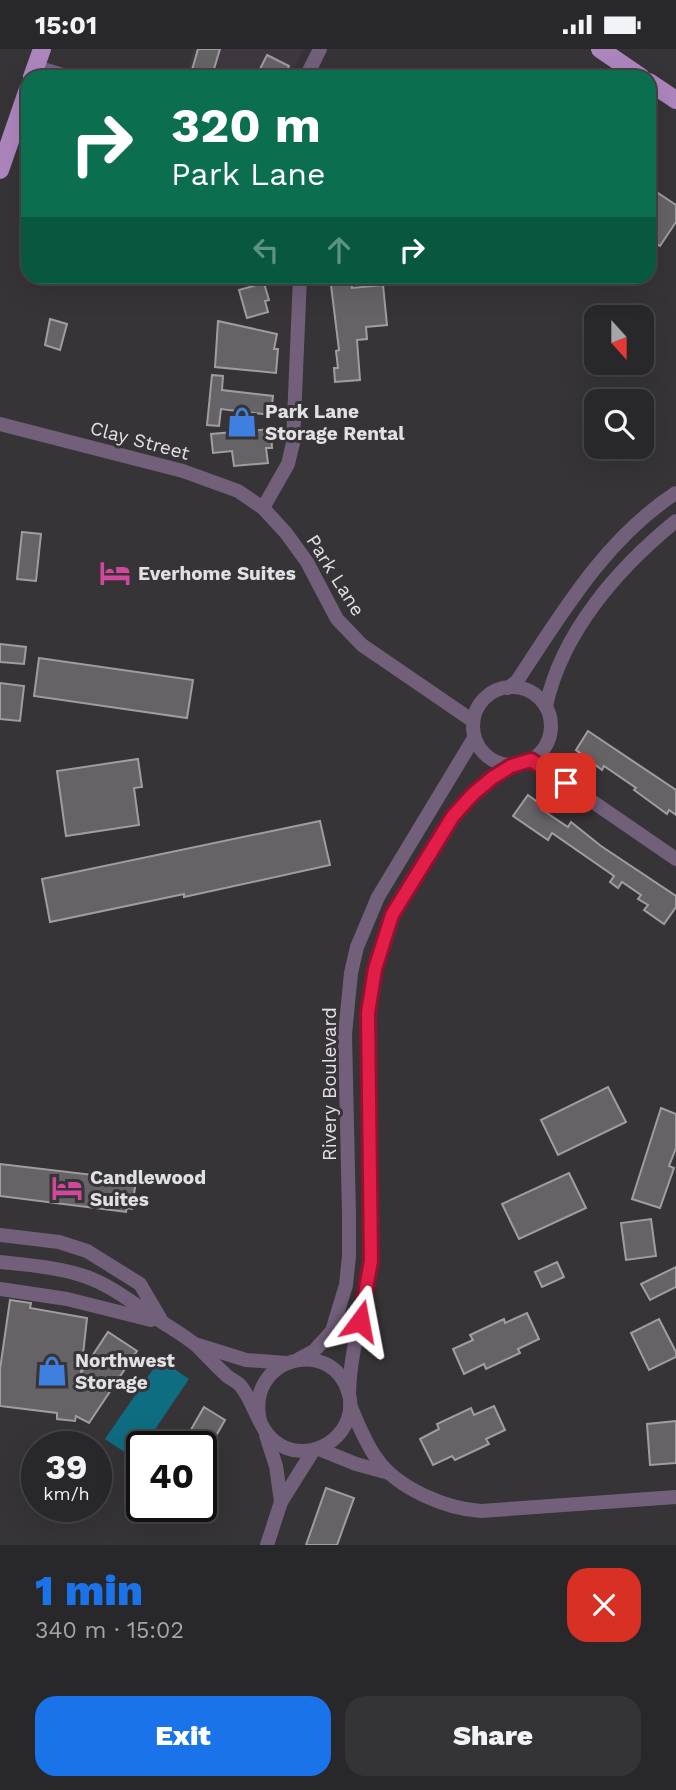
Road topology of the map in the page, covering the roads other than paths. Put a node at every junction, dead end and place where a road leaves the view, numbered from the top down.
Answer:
1 (42, 49) edge
2 (320, 49) edge
3 (600, 49) edge
4 (35, 70) edge
5 (310, 70) edge
6 (631, 70) edge
7 (656, 87) edge
8 (676, 100) edge
9 (21, 109) edge
10 (0, 170) edge
11 (300, 284) edge
12 (0, 424) edge
13 (676, 493) edge
14 (263, 508) junction
15 (676, 521) edge
16 (508, 688) junction
17 (546, 706) junction
18 (473, 721) junction
19 (474, 738) junction
20 (531, 760) junction
21 (511, 766) junction
22 (676, 859) edge
23 (371, 910) junction
24 (392, 915) junction
25 (370, 1065) junction
26 (346, 1067) junction
27 (372, 1214) junction
28 (349, 1215) junction
29 (0, 1235) edge
30 (0, 1262) edge
31 (0, 1289) edge
32 (162, 1323) junction
33 (195, 1344) junction
34 (293, 1361) junction
35 (349, 1399) junction
36 (262, 1426) junction
37 (316, 1450) junction
38 (389, 1473) junction
39 (676, 1497) edge
40 (281, 1502) junction
41 (267, 1545) edge

1 - 4 main road
2 - 5 street
3 - 6 main road
7 - 8 main road
9 - 10 main road
11 - 14 street
12 - 14 street, Clay Street
13 - 16 street
14 - 18 street, Park Lane
15 - 17 street
16 - 17 street
16 - 18 street
17 - 20 street
18 - 19 street
19 - 21 street
19 - 23 street, Rivery Boulevard
20 - 21 street
20 - 22 street
21 - 24 street, Rivery Boulevard
23 - 24 street
23 - 26 street, Rivery Boulevard
24 - 25 street, Rivery Boulevard
25 - 26 street
25 - 27 street, Rivery Boulevard
26 - 28 street, Rivery Boulevard
27 - 28 street
27 - 35 street, Rivery Boulevard
28 - 34 street, Rivery Boulevard
29 - 32 street
30 - 32 street
31 - 32 street
32 - 33 street
33 - 34 street
33 - 36 street
34 - 35 street
34 - 36 street
35 - 37 street
35 - 38 street
36 - 37 street
36 - 40 street
37 - 38 street
37 - 40 street
38 - 39 street
40 - 41 street

